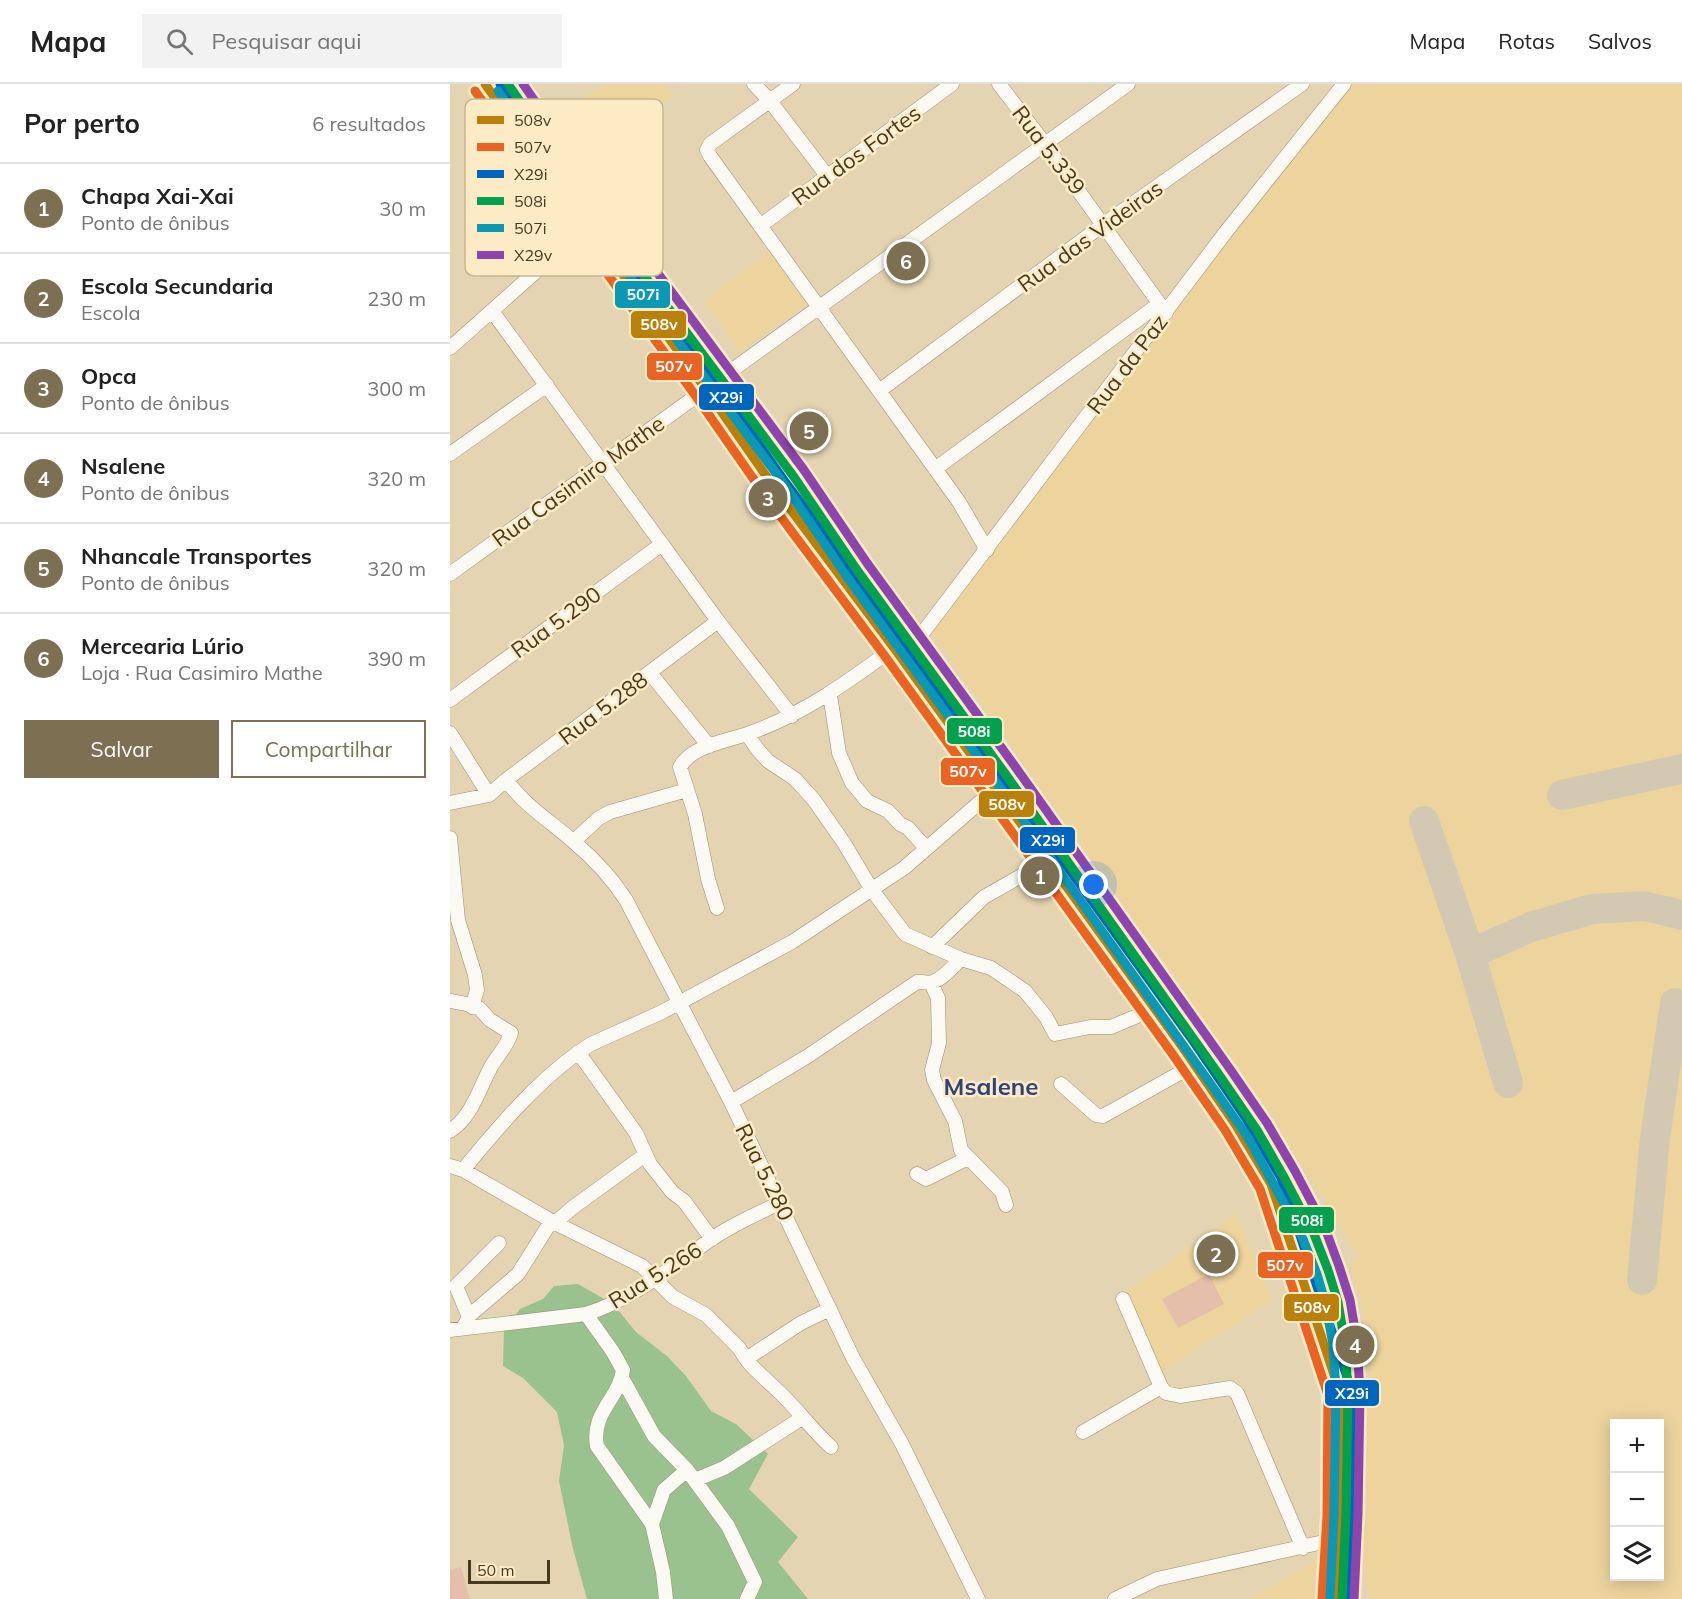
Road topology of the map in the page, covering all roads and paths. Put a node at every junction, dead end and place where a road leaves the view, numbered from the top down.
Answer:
1 (485, 84) edge
2 (508, 84) edge
3 (754, 84) edge
4 (793, 84) edge
5 (952, 84) edge
6 (999, 84) edge
7 (1128, 84) edge
8 (1302, 84) edge
9 (1343, 85) edge
10 (496, 99) edge
11 (518, 99) edge
12 (770, 100) junction
13 (1045, 144) junction
14 (828, 177) junction
15 (1104, 224) junction
16 (760, 226) junction
17 (531, 276) edge
18 (627, 276) edge
19 (640, 276) edge
20 (820, 308) junction
21 (1162, 308) junction
22 (492, 311) junction
23 (450, 348) edge
24 (712, 383) junction
25 (547, 385) junction
26 (879, 392) junction
27 (450, 454) edge
28 (603, 462) junction
29 (935, 469) junction
30 (662, 544) junction
31 (987, 550) junction
32 (450, 574) edge
33 (718, 621) junction
34 (903, 648) junction
35 (650, 673) junction
36 (830, 695) junction
37 (450, 700) edge
38 (792, 716) junction
39 (450, 734) edge
40 (747, 734) junction
41 (709, 746) junction
42 (506, 780) junction
43 (995, 789) junction
44 (687, 790) junction
45 (489, 795) junction
46 (450, 803) edge
47 (450, 838) edge
48 (574, 841) junction
49 (926, 848) junction
50 (1055, 859) junction
51 (1028, 872) dead end
52 (872, 890) junction
53 (717, 908) dead end
54 (932, 947) junction
55 (961, 959) junction
56 (931, 983) junction
57 (450, 1001) edge
58 (680, 1003) junction
59 (472, 1005) junction
60 (1154, 1009) junction
61 (578, 1052) junction
62 (1194, 1065) junction
63 (1061, 1084) dead end
64 (731, 1102) junction
65 (450, 1131) edge
66 (645, 1155) junction
67 (968, 1158) junction
68 (456, 1168) edge
69 (917, 1174) dead end
70 (780, 1203) junction
71 (1006, 1205) dead end
72 (555, 1223) junction
73 (712, 1239) junction
74 (499, 1243) dead end
75 (656, 1279) junction
76 (1123, 1299) dead end
77 (830, 1309) junction
78 (586, 1314) junction
79 (461, 1325) edge
80 (746, 1359) junction
81 (622, 1378) junction
82 (1161, 1387) junction
83 (802, 1418) junction
84 (1083, 1432) dead end
85 (831, 1447) dead end
86 (691, 1475) junction
87 (652, 1524) junction
88 (1337, 1539) junction
89 (1303, 1548) junction
90 (666, 1599) edge
91 (747, 1599) edge
92 (978, 1599) edge
93 (1115, 1599) edge
94 (1334, 1599) edge
95 (1342, 1599) edge

1 - 10 highway
2 - 11 highway
3 - 12 street
4 - 12 street
5 - 14 street, Rua dos Fortes
6 - 13 street, Rua 5.339
7 - 13 street, Rua Casimiro Mathe
8 - 15 street, Rua das Videiras
9 - 21 street, Rua da Paz
12 - 14 street
12 - 16 street
13 - 15 street, Rua 5.339
13 - 20 street, Rua Casimiro Mathe
14 - 16 street, Rua dos Fortes
15 - 21 street, Rua 5.339
15 - 26 street, Rua das Videiras
16 - 20 street
17 - 22 street
18 - 24 highway
19 - 24 highway
20 - 24 street, Rua Casimiro Mathe
20 - 26 street
21 - 29 street
21 - 31 street, Rua da Paz
22 - 23 street
22 - 25 street
24 - 28 street, Rua Casimiro Mathe
24 - 34 highway
25 - 27 street
25 - 28 street
26 - 29 street
28 - 30 street
28 - 32 street, Rua Casimiro Mathe
29 - 31 street
30 - 33 street
30 - 37 street, Rua 5.290
31 - 34 street, Rua da Paz
33 - 35 street, Rua 5.288
33 - 38 street
34 - 36 street, Rua da Paz
34 - 43 highway
34 - 50 highway
35 - 41 street
35 - 42 street, Rua 5.288
36 - 38 street, Rua da Paz
36 - 49 street
38 - 40 street, Rua da Paz
39 - 45 street
40 - 41 street, Rua da Paz
40 - 52 street
41 - 44 street, Rua da Paz
42 - 45 street, Rua 5.288
42 - 48 street, Rua 5.280
43 - 49 street
43 - 50 highway
44 - 48 street
44 - 53 street
45 - 46 street
47 - 59 street
48 - 58 street, Rua 5.280
49 - 52 street
50 - 60 highway
50 - 95 highway
51 - 54 street
52 - 54 street
52 - 58 street
54 - 55 street
55 - 56 street
55 - 60 street
56 - 64 street
56 - 67 street
57 - 59 street
58 - 61 street
58 - 64 street, Rua 5.280
59 - 65 street
60 - 62 highway
61 - 66 street
61 - 68 street
62 - 63 street
62 - 88 highway
64 - 70 street, Rua 5.280
66 - 72 street
66 - 73 street
67 - 69 street
67 - 71 street
68 - 72 street
70 - 73 street, Rua 5.266
70 - 77 street, Rua 5.280
72 - 75 street
72 - 79 street
73 - 75 street, Rua 5.266
74 - 79 street
75 - 78 street, Rua 5.266
75 - 80 street
76 - 82 street
77 - 80 street
77 - 92 street, Rua 5.280
78 - 79 street, Rua 5.266
78 - 81 street
80 - 83 street
81 - 86 street
81 - 87 street
82 - 84 street
82 - 89 street
83 - 85 street
83 - 86 street
86 - 87 street
86 - 91 street
87 - 90 street
88 - 89 street
88 - 94 highway
89 - 93 street

